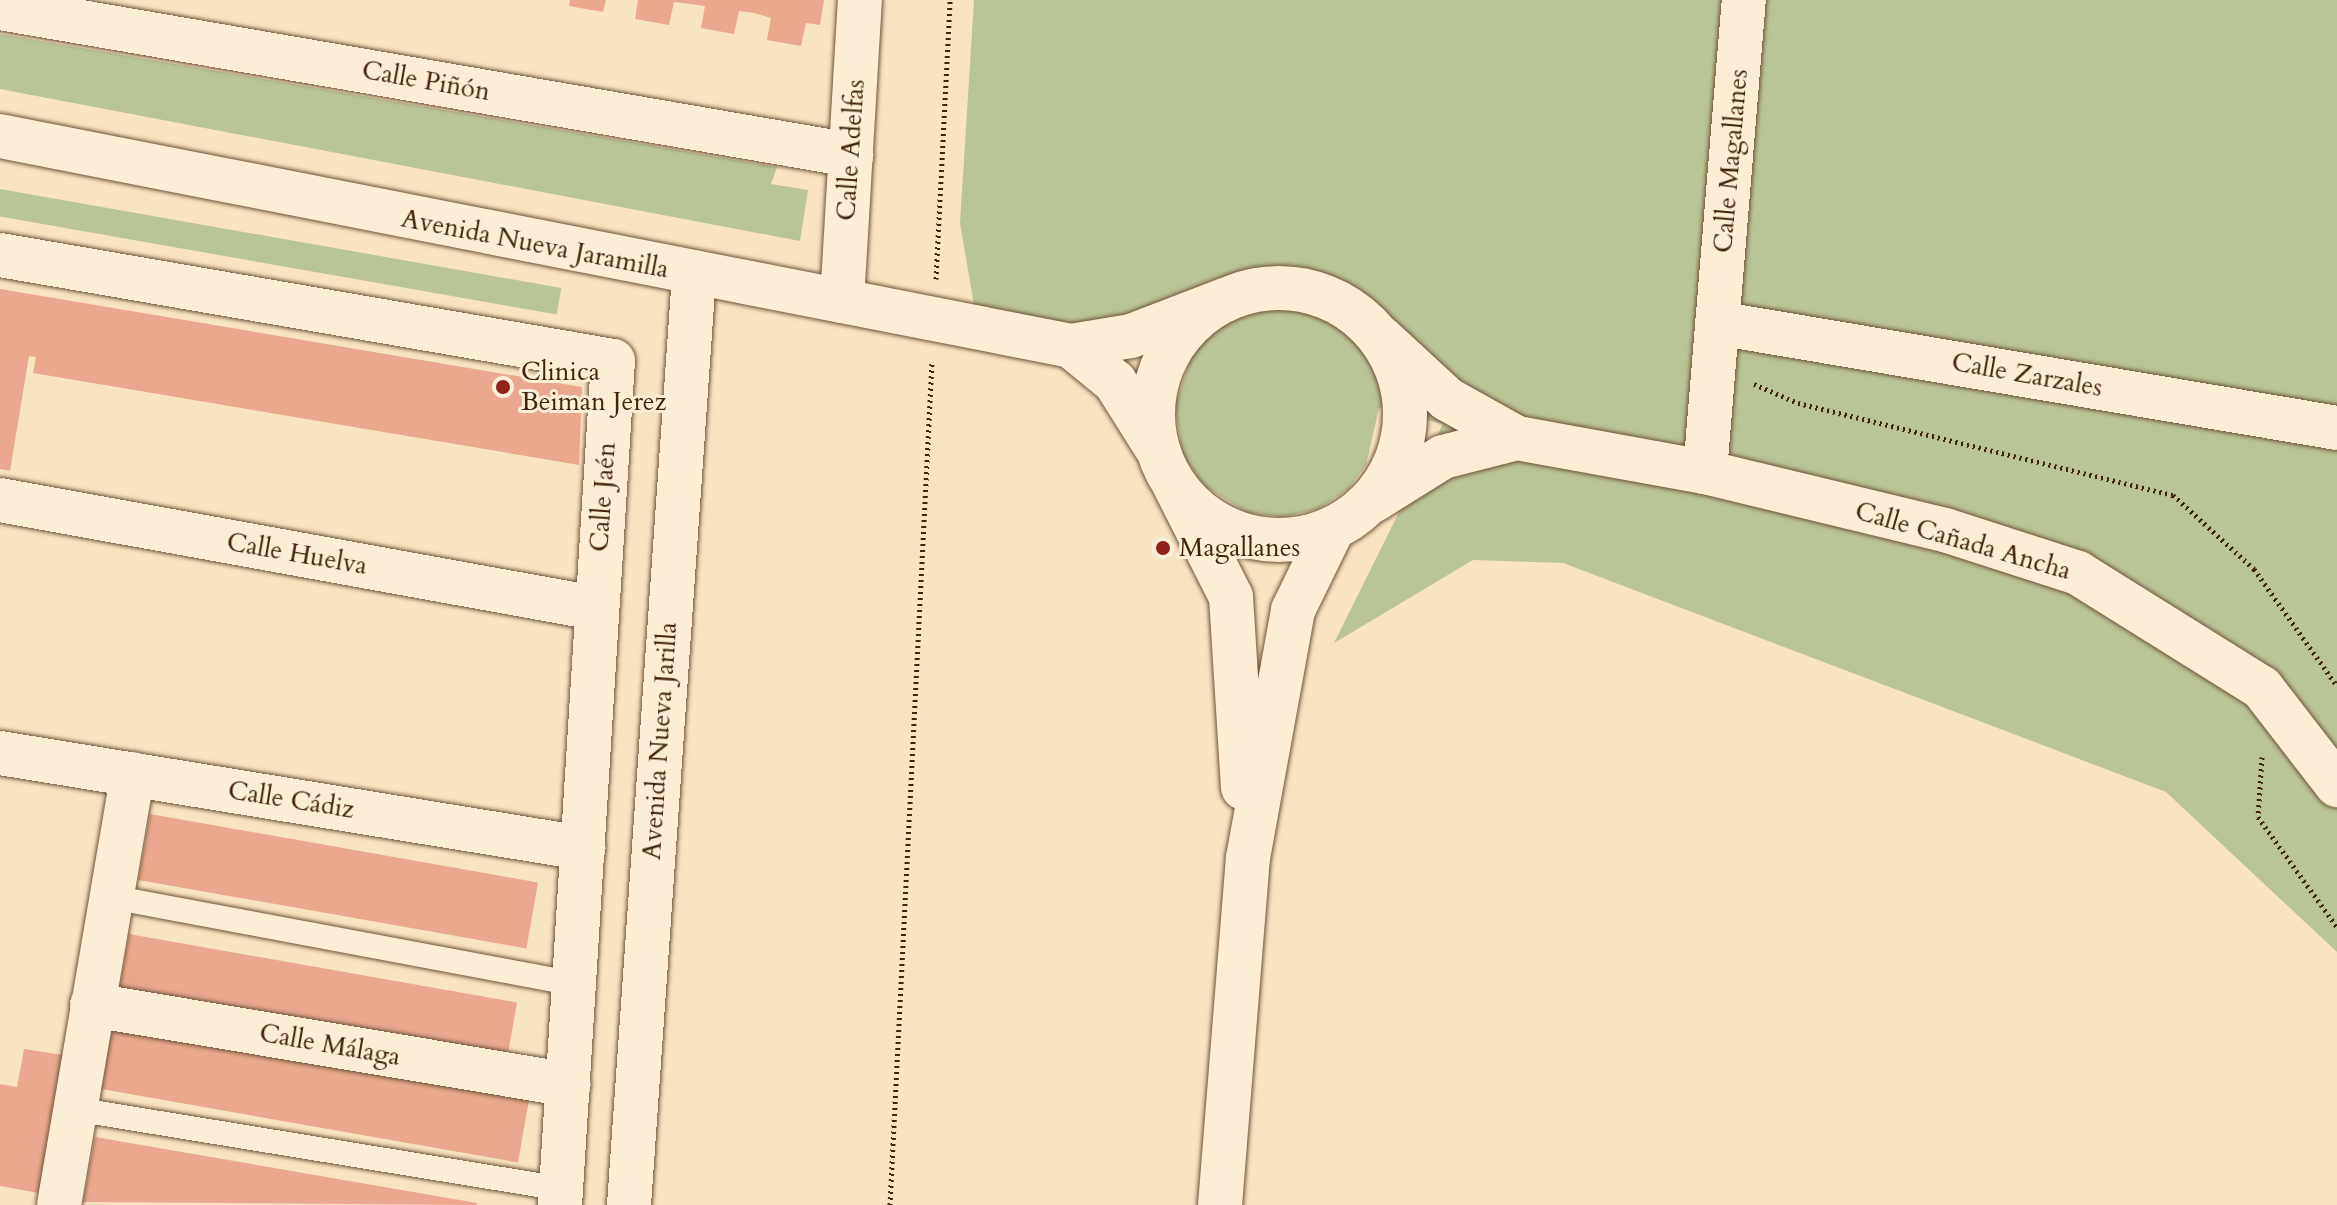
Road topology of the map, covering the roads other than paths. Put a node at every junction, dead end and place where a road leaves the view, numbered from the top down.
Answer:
1 (860, 0) edge
2 (1744, 0) edge
3 (0, 8) edge
4 (0, 136) edge
5 (851, 155) junction
6 (0, 255) edge
7 (694, 276) junction
8 (1225, 300) junction
9 (842, 301) junction
10 (1717, 323) junction
11 (1381, 338) junction
12 (1071, 346) junction
13 (2337, 428) edge
14 (1517, 438) junction
15 (1166, 468) junction
16 (1705, 472) junction
17 (0, 500) edge
18 (1372, 501) junction
19 (1332, 530) junction
20 (595, 608) junction
21 (0, 753) edge
22 (133, 774) junction
23 (2337, 785) edge
24 (583, 848) junction
25 (1248, 858) junction
26 (111, 897) junction
27 (574, 984) junction
28 (92, 1005) junction
29 (568, 1085) junction
30 (74, 1109) junction
31 (560, 1197) edge
32 (59, 1205) edge
33 (629, 1205) edge
34 (1220, 1205) edge

1 - 5 street, Calle Adelfas
2 - 10 street, Calle Magallanes
3 - 5 street, Calle Piñón
4 - 7 street, Avenida Nueva Jaramilla
5 - 9 street, Calle Adelfas
6 - 20 street, Calle Jaén
7 - 9 street, Avenida Nueva Jaramilla
7 - 33 street, Avenida Nueva Jarilla
8 - 11 street
8 - 12 street, Avenida Nueva Jaramilla
8 - 15 street
9 - 12 street, Avenida Nueva Jaramilla
10 - 13 street, Calle Zarzales
10 - 16 street, Calle Magallanes
11 - 14 street, Calle Cañada Ancha
11 - 18 street
12 - 15 street, Avenida Nueva Jaramilla
14 - 16 street, Calle Cañada Ancha
14 - 18 street, Calle Cañada Ancha
15 - 19 street
15 - 25 street
16 - 23 street, Calle Cañada Ancha
17 - 20 street, Calle Huelva
18 - 19 street
19 - 25 street
20 - 24 street, Calle Jaén
21 - 22 street, Calle Cádiz
22 - 24 street, Calle Cádiz
22 - 26 street
24 - 27 street, Calle Jaén
25 - 34 street
26 - 27 lane
26 - 28 street
27 - 29 street, Calle Jaén
28 - 29 street, Calle Málaga
28 - 30 street
29 - 31 street, Calle Jaén
30 - 31 lane
30 - 32 street

